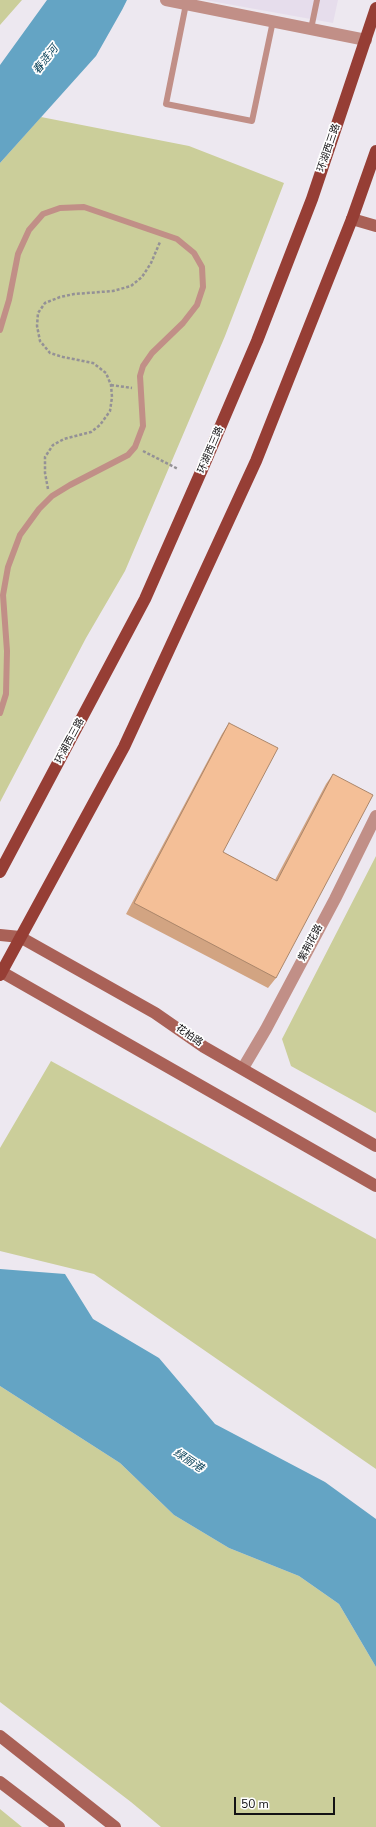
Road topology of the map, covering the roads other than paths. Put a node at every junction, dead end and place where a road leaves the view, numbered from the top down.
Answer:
1 (166, 0) edge
2 (317, 0) edge
3 (186, 2) edge
4 (376, 8) edge
5 (273, 21) junction
6 (311, 29) junction
7 (366, 40) junction
8 (376, 151) edge
9 (352, 219) junction
10 (376, 226) edge
11 (0, 330) edge
12 (3, 675) edge
13 (0, 713) edge
14 (376, 816) edge
15 (0, 872) edge
16 (0, 935) edge
17 (20, 937) junction
18 (0, 973) edge
19 (243, 1068) junction
20 (376, 1146) edge
21 (376, 1186) edge
22 (0, 1736) edge
23 (0, 1782) edge
24 (59, 1827) edge
25 (115, 1827) edge

1 - 3 street
2 - 6 lane
3 - 5 street
3 - 5 lane
4 - 7 main road, 环湖西三路
5 - 6 street
6 - 7 street
7 - 15 main road, 环湖西三路
8 - 9 main road
9 - 10 main road
9 - 17 main road
11 - 12 lane
12 - 13 lane
14 - 19 street, 紫荆花路
16 - 17 main road, 花柏路
17 - 18 main road
17 - 19 main road, 花柏路
18 - 21 main road
19 - 20 main road, 花柏路
22 - 25 main road
23 - 24 main road

